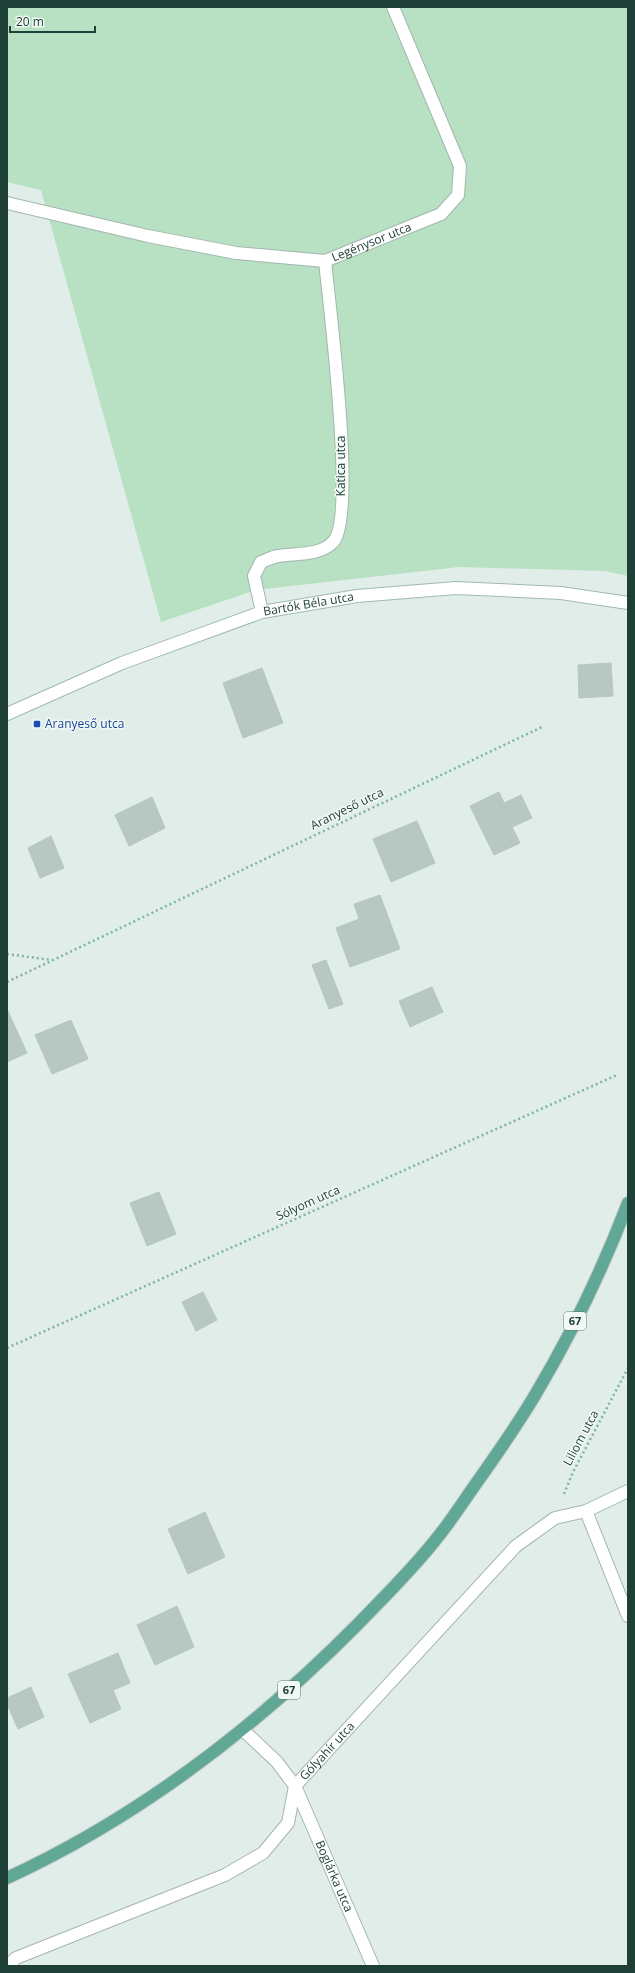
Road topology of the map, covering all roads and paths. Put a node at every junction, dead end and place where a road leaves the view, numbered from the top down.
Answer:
1 (393, 7) edge
2 (7, 203) edge
3 (325, 261) junction
4 (628, 603) edge
5 (262, 612) junction
6 (7, 714) edge
7 (544, 726) dead end
8 (7, 954) edge
9 (53, 960) junction
10 (7, 982) edge
11 (617, 1075) dead end
12 (628, 1203) edge
13 (7, 1348) edge
14 (628, 1368) edge
15 (628, 1491) edge
16 (586, 1510) junction
17 (555, 1518) junction
18 (628, 1616) edge
19 (243, 1730) junction
20 (295, 1786) junction
21 (7, 1878) edge
22 (7, 1966) edge
23 (373, 1966) edge

1 - 3 street, Legénysor utca
2 - 3 street, Legénysor utca
3 - 5 street, Katica utca
4 - 5 street, Bartók Béla utca
5 - 6 street, Bartók Béla utca
7 - 9 path, Aranyeső utca
8 - 9 path
9 - 10 path, Aranyeső utca
11 - 13 path, Sólyom utca
12 - 19 main road, 67
14 - 17 path, Liliom utca
15 - 16 street, Gólyahír utca
16 - 17 street, Gólyahír utca
16 - 18 street
17 - 20 street, Gólyahír utca
19 - 20 street, Boglárka utca
19 - 21 main road, 67
20 - 22 street, Gólyahír utca
20 - 23 street, Boglárka utca

